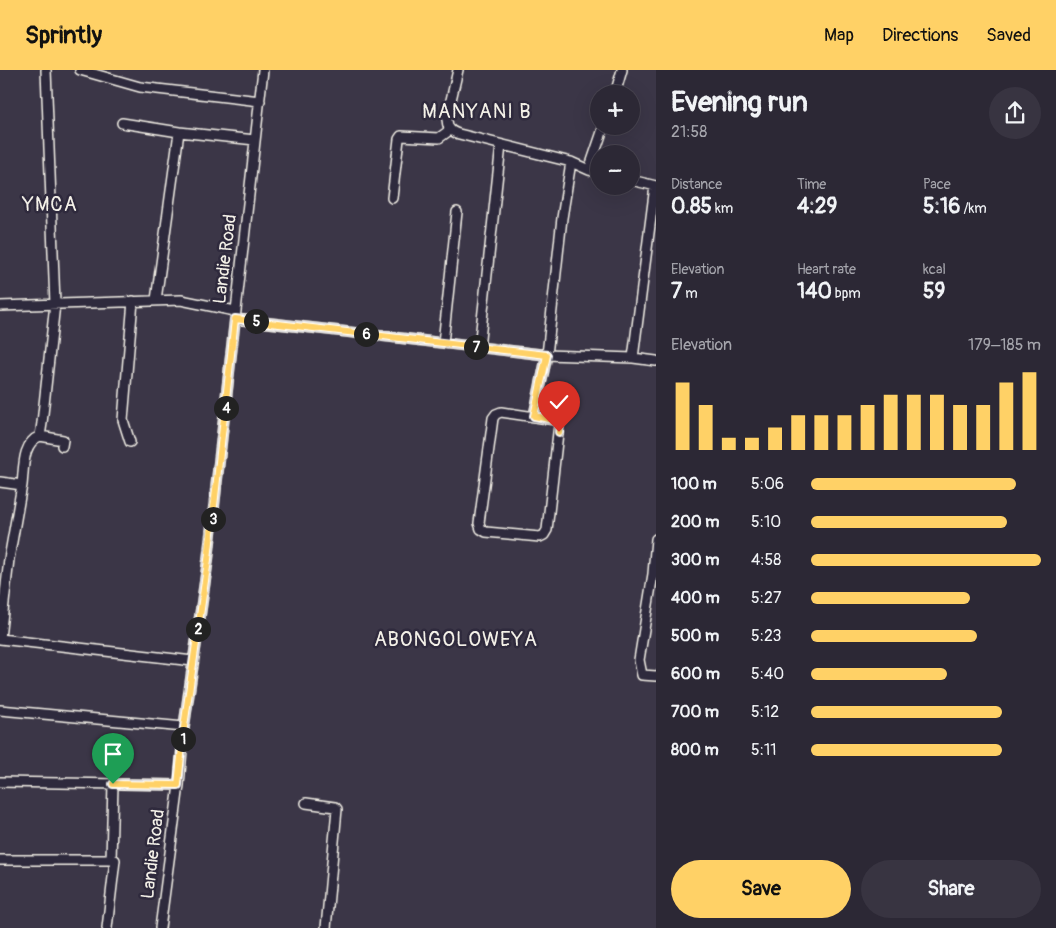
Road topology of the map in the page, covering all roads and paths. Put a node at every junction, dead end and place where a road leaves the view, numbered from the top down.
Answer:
1 (46, 70) edge
2 (80, 70) edge
3 (263, 70) edge
4 (458, 70) edge
5 (622, 70) edge
6 (617, 85) edge
7 (260, 101) junction
8 (122, 123) dead end
9 (450, 130) junction
10 (179, 132) junction
11 (601, 135) edge
12 (255, 140) junction
13 (501, 145) junction
14 (571, 162) junction
15 (589, 170) joint
16 (640, 182) edge
17 (656, 186) edge
18 (392, 198) dead end
19 (457, 212) dead end
20 (156, 300) junction
21 (133, 301) junction
22 (55, 304) junction
23 (0, 306) edge
24 (235, 315) junction
25 (443, 343) junction
26 (480, 348) junction
27 (547, 355) junction
28 (633, 358) junction
29 (656, 361) edge
30 (534, 416) junction
31 (40, 436) junction
32 (130, 442) dead end
33 (62, 446) dead end
34 (0, 482) edge
35 (22, 485) junction
36 (656, 539) edge
37 (5, 558) edge
38 (654, 574) edge
39 (0, 639) edge
40 (193, 661) junction
41 (656, 676) edge
42 (0, 710) edge
43 (184, 727) junction
44 (0, 782) edge
45 (113, 784) junction
46 (178, 785) junction
47 (306, 803) dead end
48 (0, 860) edge
49 (111, 860) junction
50 (107, 928) edge
51 (160, 928) edge
52 (326, 928) edge

1 - 22 street
2 - 7 street
3 - 7 street, Landie Road
4 - 9 street
5 - 6 street
7 - 12 street, Landie Road
8 - 10 street
9 - 13 street
9 - 18 street
10 - 12 street
10 - 20 street
11 - 15 street
12 - 24 street, Landie Road
13 - 14 street
13 - 26 street
14 - 15 street
14 - 27 street
16 - 17 street
17 - 28 street
19 - 25 street
20 - 21 street
20 - 24 street
21 - 22 street
21 - 32 street
22 - 23 street
22 - 31 street
24 - 25 street
24 - 40 street, Landie Road
25 - 26 street
26 - 27 street
27 - 28 street
27 - 30 street
28 - 29 street
30 - 30 street
31 - 33 street
31 - 35 street
34 - 35 street
35 - 37 street
36 - 38 street
37 - 39 street
38 - 41 street
39 - 40 street
40 - 43 street, Landie Road
42 - 43 street
43 - 46 street, Landie Road
44 - 45 street
45 - 46 street
45 - 49 street
46 - 51 street, Landie Road
47 - 52 street
48 - 49 street
49 - 50 street

